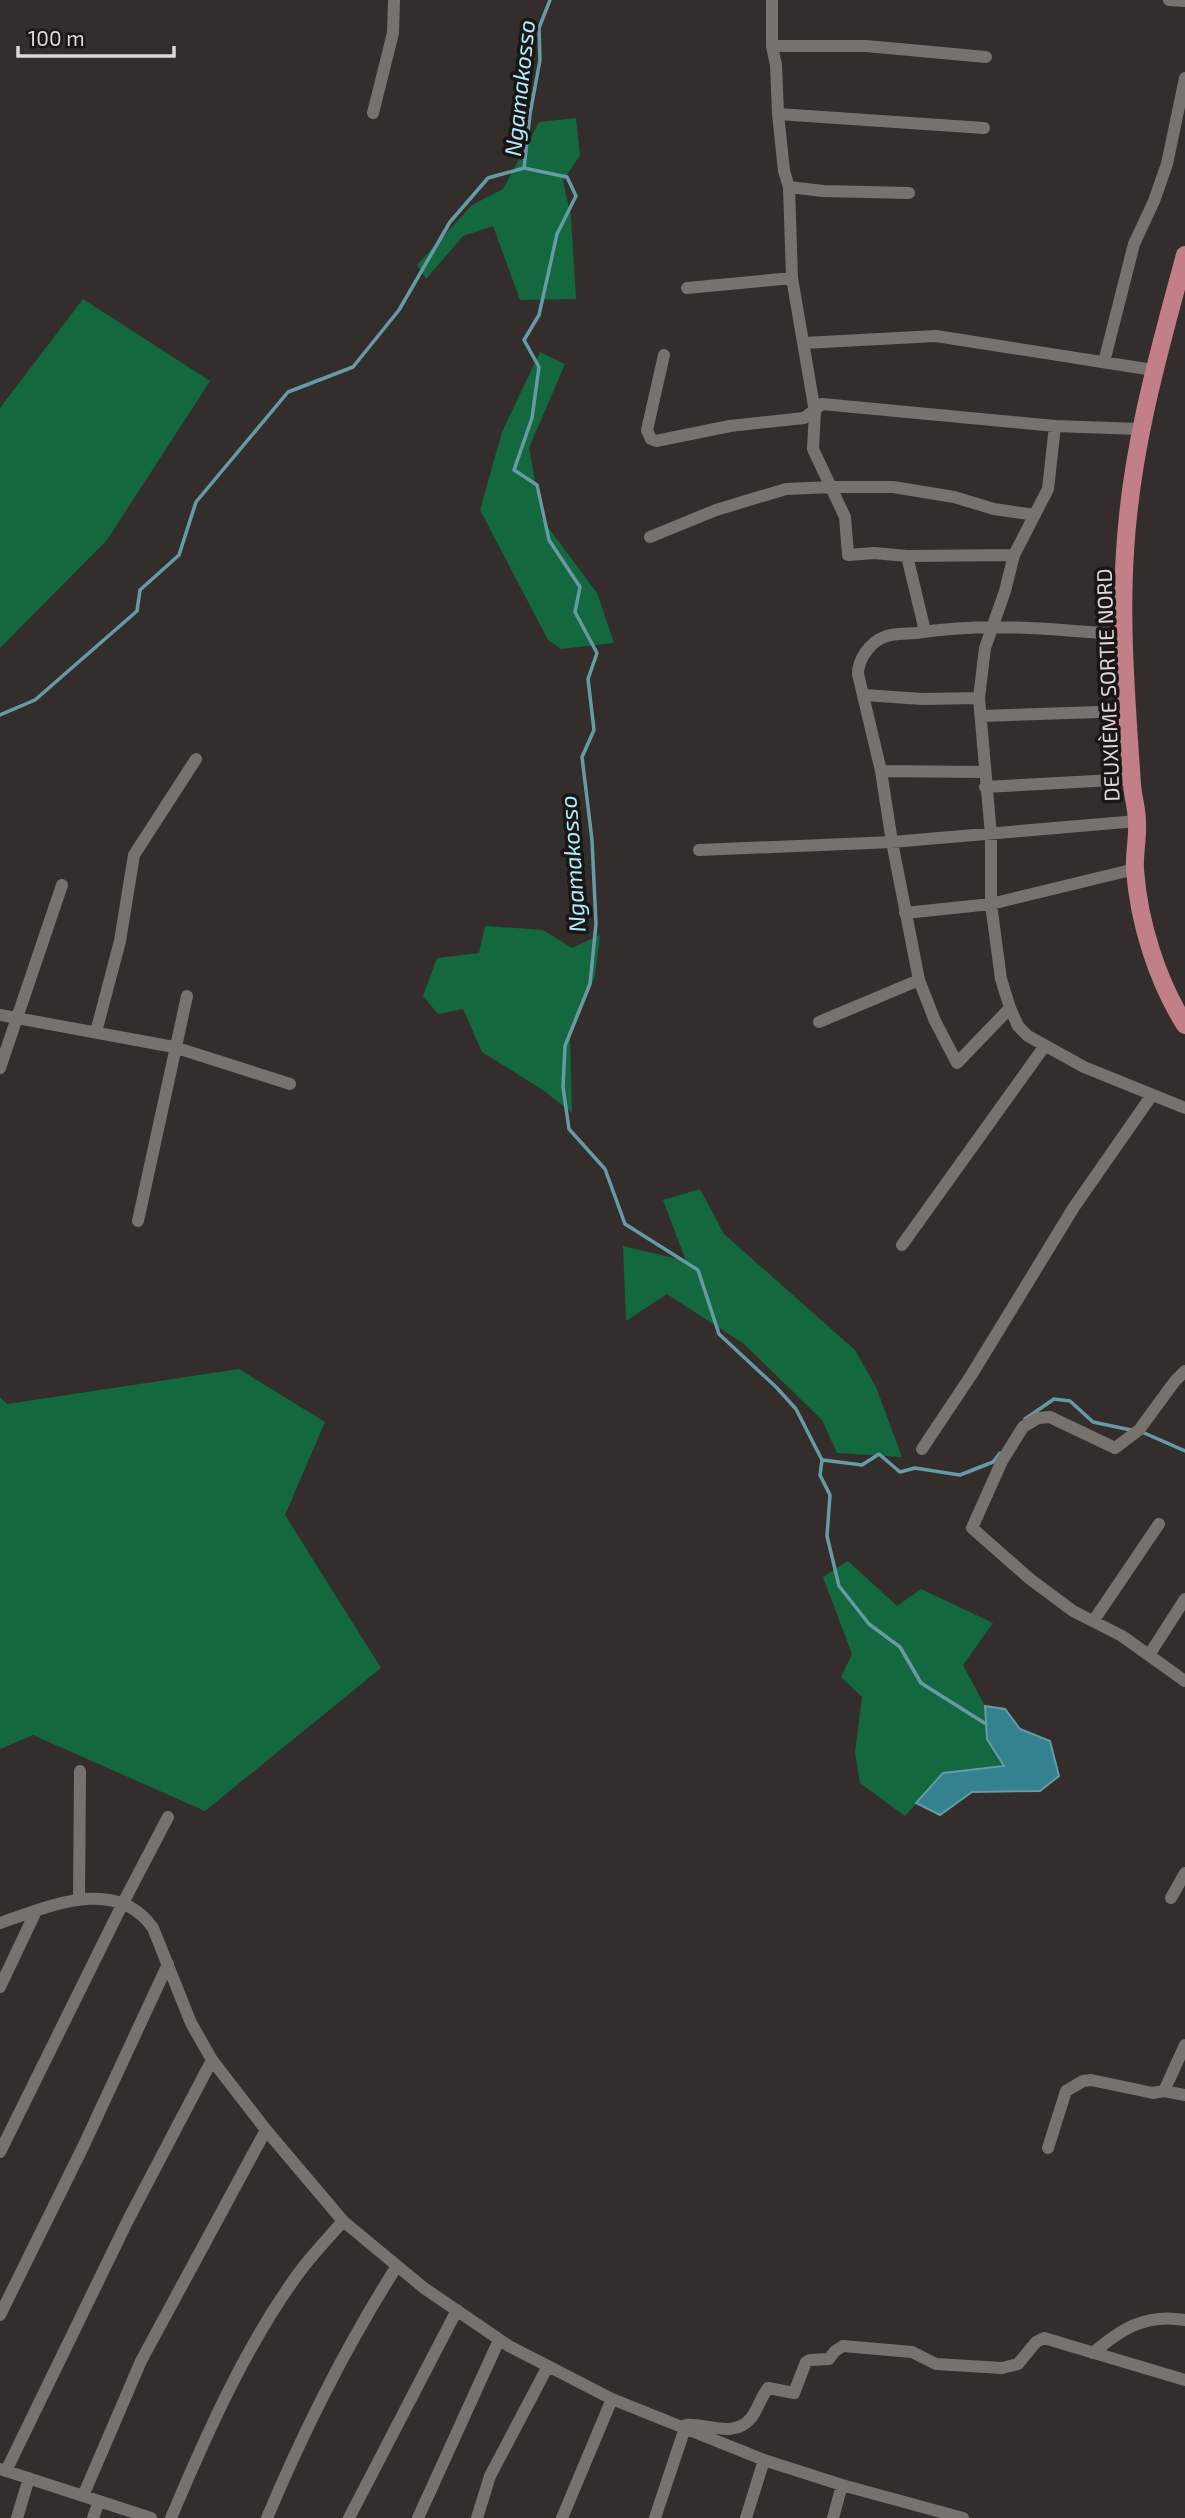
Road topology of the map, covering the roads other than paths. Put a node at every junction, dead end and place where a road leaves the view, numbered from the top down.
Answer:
1 (394, 0) edge
2 (772, 0) edge
3 (1169, 0) edge
4 (1185, 1) edge
5 (772, 46) junction
6 (986, 57) dead end
7 (1185, 78) edge
8 (373, 113) dead end
9 (778, 114) junction
10 (984, 128) dead end
11 (789, 187) junction
12 (909, 193) dead end
13 (1185, 255) edge
14 (792, 278) junction
15 (687, 288) dead end
16 (804, 342) junction
17 (664, 355) dead end
18 (1104, 362) junction
19 (1153, 370) junction
20 (815, 412) junction
21 (1055, 426) junction
22 (1139, 429) junction
23 (832, 486) junction
24 (1035, 515) junction
25 (650, 537) dead end
26 (1014, 555) junction
27 (907, 556) junction
28 (992, 626) junction
29 (925, 631) junction
30 (1124, 635) junction
31 (864, 695) junction
32 (979, 698) junction
33 (1129, 711) junction
34 (982, 716) junction
35 (196, 759) dead end
36 (881, 771) junction
37 (984, 772) junction
38 (1132, 779) junction
39 (985, 787) junction
40 (1137, 821) junction
41 (991, 835) junction
42 (892, 842) junction
43 (699, 850) dead end
44 (1135, 869) junction
45 (62, 885) dead end
46 (991, 904) junction
47 (905, 913) junction
48 (919, 980) junction
49 (187, 996) dead end
50 (1010, 1008) junction
51 (0, 1015) edge
52 (16, 1018) junction
53 (819, 1022) dead end
54 (1185, 1025) edge
55 (96, 1032) junction
56 (1044, 1046) junction
57 (174, 1047) junction
58 (0, 1068) edge
59 (290, 1084) dead end
60 (1152, 1095) junction
61 (1185, 1108) edge
62 (138, 1221) dead end
63 (902, 1245) dead end
64 (1185, 1371) edge
65 (922, 1449) dead end
66 (1159, 1524) dead end
67 (1185, 1599) edge
68 (1094, 1620) junction
69 (1149, 1655) junction
70 (1185, 1681) edge
71 (80, 1771) dead end
72 (168, 1817) dead end
73 (1185, 1873) edge
74 (1171, 1898) dead end
75 (79, 1900) junction
76 (123, 1903) junction
77 (37, 1911) junction
78 (0, 1923) edge
79 (167, 1964) junction
80 (0, 1987) edge
81 (1185, 2045) edge
82 (212, 2060) junction
83 (1164, 2091) junction
84 (1185, 2095) edge
85 (266, 2130) junction
86 (1048, 2148) dead end
87 (0, 2152) edge
88 (343, 2221) junction
89 (397, 2266) junction
90 (457, 2311) junction
91 (0, 2315) edge
92 (1185, 2320) edge
93 (499, 2340) junction
94 (1093, 2353) junction
95 (548, 2367) junction
96 (1185, 2379) edge
97 (612, 2399) junction
98 (684, 2429) junction
99 (764, 2460) junction
100 (3, 2470) edge
101 (29, 2478) junction
102 (842, 2485) junction
103 (83, 2496) junction
104 (99, 2501) junction
105 (940, 2515) edge
106 (17, 2518) edge
107 (93, 2518) edge
108 (151, 2518) edge
109 (171, 2518) edge
110 (267, 2518) edge
111 (349, 2518) edge
112 (418, 2518) edge
113 (477, 2518) edge
114 (562, 2518) edge
115 (655, 2518) edge
116 (746, 2518) edge
117 (833, 2518) edge
118 (963, 2518) edge

1 - 8 street
2 - 5 street
3 - 4 street
5 - 6 street
5 - 9 street
7 - 18 street
9 - 10 street
9 - 11 street
11 - 12 street
11 - 14 street
13 - 19 main road, DEUXIÈME SORTIE NORD
14 - 15 street
14 - 16 street
16 - 18 street
16 - 20 street
17 - 20 street
18 - 19 street
19 - 22 main road, DEUXIÈME SORTIE NORD
20 - 21 street
20 - 23 street
21 - 22 street
21 - 24 street
22 - 30 main road, DEUXIÈME SORTIE NORD
23 - 24 street
23 - 25 street
23 - 27 street
24 - 26 street
26 - 27 street
26 - 28 street
27 - 29 street
28 - 29 street
28 - 30 street
28 - 32 street
29 - 31 street
30 - 33 main road, DEUXIÈME SORTIE NORD
31 - 32 street
31 - 36 street
32 - 34 street
33 - 34 street
33 - 38 main road, DEUXIÈME SORTIE NORD
34 - 37 street
35 - 55 street
36 - 37 street
36 - 42 street
37 - 39 street
38 - 39 street
38 - 40 main road, DEUXIÈME SORTIE NORD
39 - 41 street
40 - 41 street
40 - 44 main road, DEUXIÈME SORTIE NORD
41 - 42 street
41 - 46 street
42 - 43 street
42 - 47 street
44 - 46 street
44 - 54 main road, DEUXIÈME SORTIE NORD
45 - 52 street
46 - 47 street
46 - 50 street
47 - 48 street
48 - 50 street
48 - 53 street
49 - 57 street
50 - 56 street
51 - 52 street
52 - 55 street
52 - 58 street
55 - 57 street
56 - 60 street
56 - 63 street
57 - 59 street
57 - 62 street
60 - 61 street
60 - 65 street
64 - 68 street
66 - 68 street
67 - 69 street
68 - 69 street
69 - 70 street
71 - 75 street
72 - 76 street
73 - 74 street
75 - 76 street
75 - 77 street
76 - 79 street
76 - 87 street
77 - 78 street
77 - 80 street
79 - 82 street
79 - 91 street
81 - 83 street
82 - 85 street
82 - 100 street
83 - 84 street
83 - 86 street
85 - 88 street
85 - 103 street
88 - 89 street
88 - 109 street
89 - 90 street
89 - 110 street
90 - 93 street
90 - 111 street
92 - 94 street
93 - 95 street
93 - 112 street
94 - 96 street
94 - 98 street
95 - 97 street
95 - 113 street
97 - 98 street
97 - 114 street
98 - 99 street
98 - 115 street
99 - 102 street
99 - 116 street
100 - 101 street
101 - 103 street
101 - 106 street
102 - 105 street
102 - 117 street
103 - 104 street
104 - 107 street
104 - 108 street
105 - 118 street

